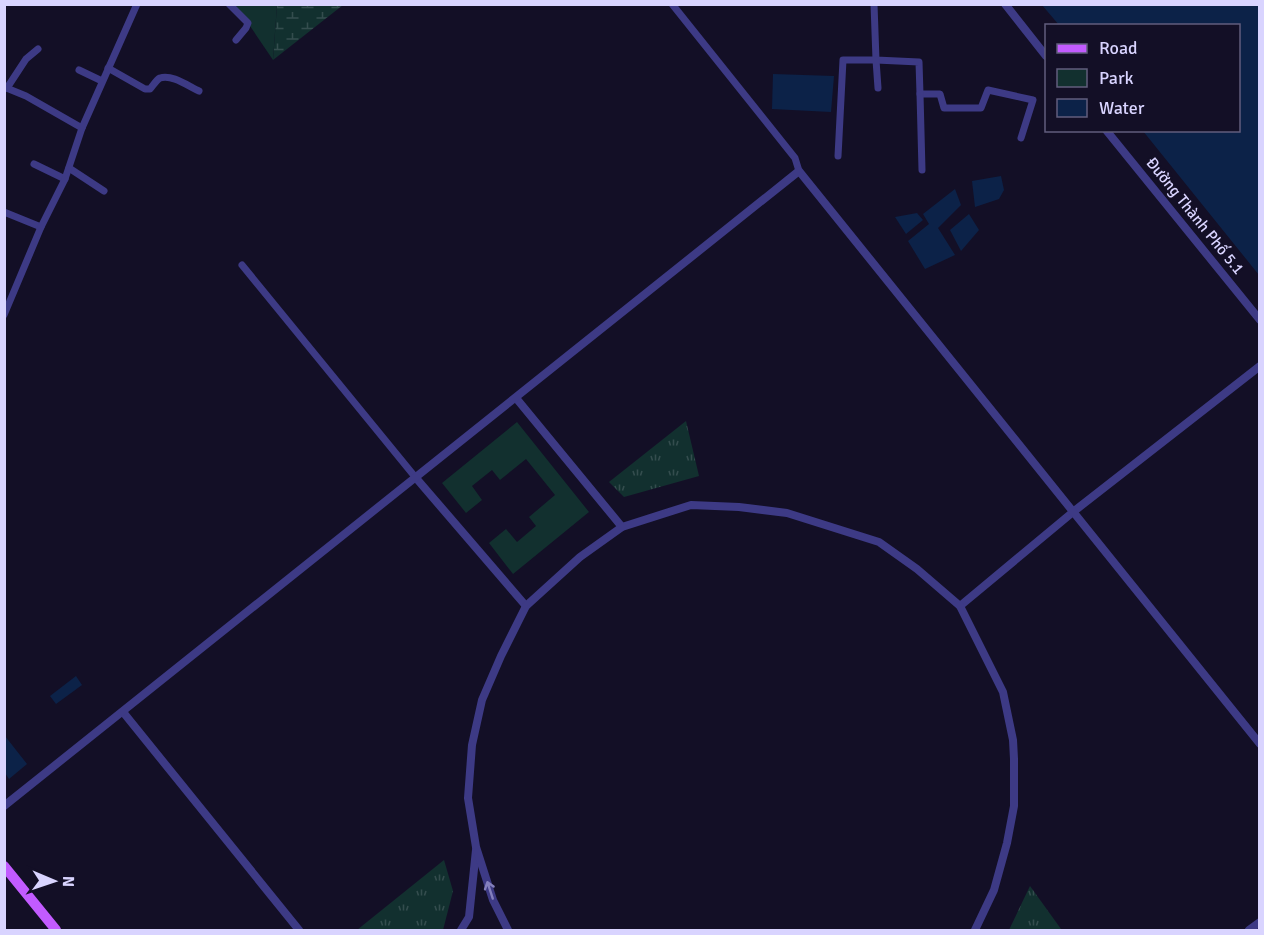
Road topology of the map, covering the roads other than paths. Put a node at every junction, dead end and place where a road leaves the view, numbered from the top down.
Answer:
1 (137, 4) edge
2 (229, 4) edge
3 (672, 4) edge
4 (874, 4) edge
5 (1005, 4) edge
6 (236, 40) dead end
7 (38, 49) dead end
8 (1045, 54) edge
9 (876, 60) junction
10 (108, 69) junction
11 (79, 70) dead end
12 (102, 81) junction
13 (6, 88) edge
14 (878, 88) dead end
15 (199, 91) dead end
16 (920, 94) junction
17 (82, 128) junction
18 (1108, 132) edge
19 (1021, 138) dead end
20 (838, 156) dead end
21 (34, 164) dead end
22 (69, 168) junction
23 (922, 170) dead end
24 (799, 171) junction
25 (65, 179) junction
26 (104, 191) dead end
27 (4, 212) edge
28 (41, 227) junction
29 (242, 265) dead end
30 (4, 315) edge
31 (1260, 320) edge
32 (1260, 366) edge
33 (516, 398) junction
34 (416, 478) junction
35 (1073, 512) junction
36 (622, 527) junction
37 (526, 606) junction
38 (960, 606) junction
39 (123, 712) junction
40 (1260, 744) edge
41 (4, 806) edge
42 (476, 847) junction
43 (4, 866) edge
44 (1260, 922) edge
45 (56, 930) edge
46 (299, 930) edge
47 (461, 930) edge
48 (508, 930) edge
49 (975, 930) edge
50 (1249, 930) edge

1 - 10 street
2 - 6 street
3 - 24 street
4 - 9 street
5 - 8 street
7 - 13 street
9 - 14 street
9 - 16 street
9 - 20 street
10 - 12 street
10 - 15 street
11 - 12 street
12 - 17 street
13 - 17 street
16 - 19 street
16 - 23 street
17 - 22 street
18 - 31 street, Đường Thành Phố 5.1
21 - 25 street
22 - 25 street
22 - 26 street
24 - 33 street
24 - 35 street
25 - 28 street
27 - 28 street
28 - 30 street
29 - 34 street
32 - 35 street
33 - 34 street
33 - 36 street
34 - 37 street
34 - 39 street
35 - 38 street
35 - 40 street
36 - 37 street
36 - 38 street
37 - 42 street
38 - 49 street
39 - 41 street
39 - 46 street
42 - 47 street
48 -> 42 street
43 - 45 main road
44 - 50 street

